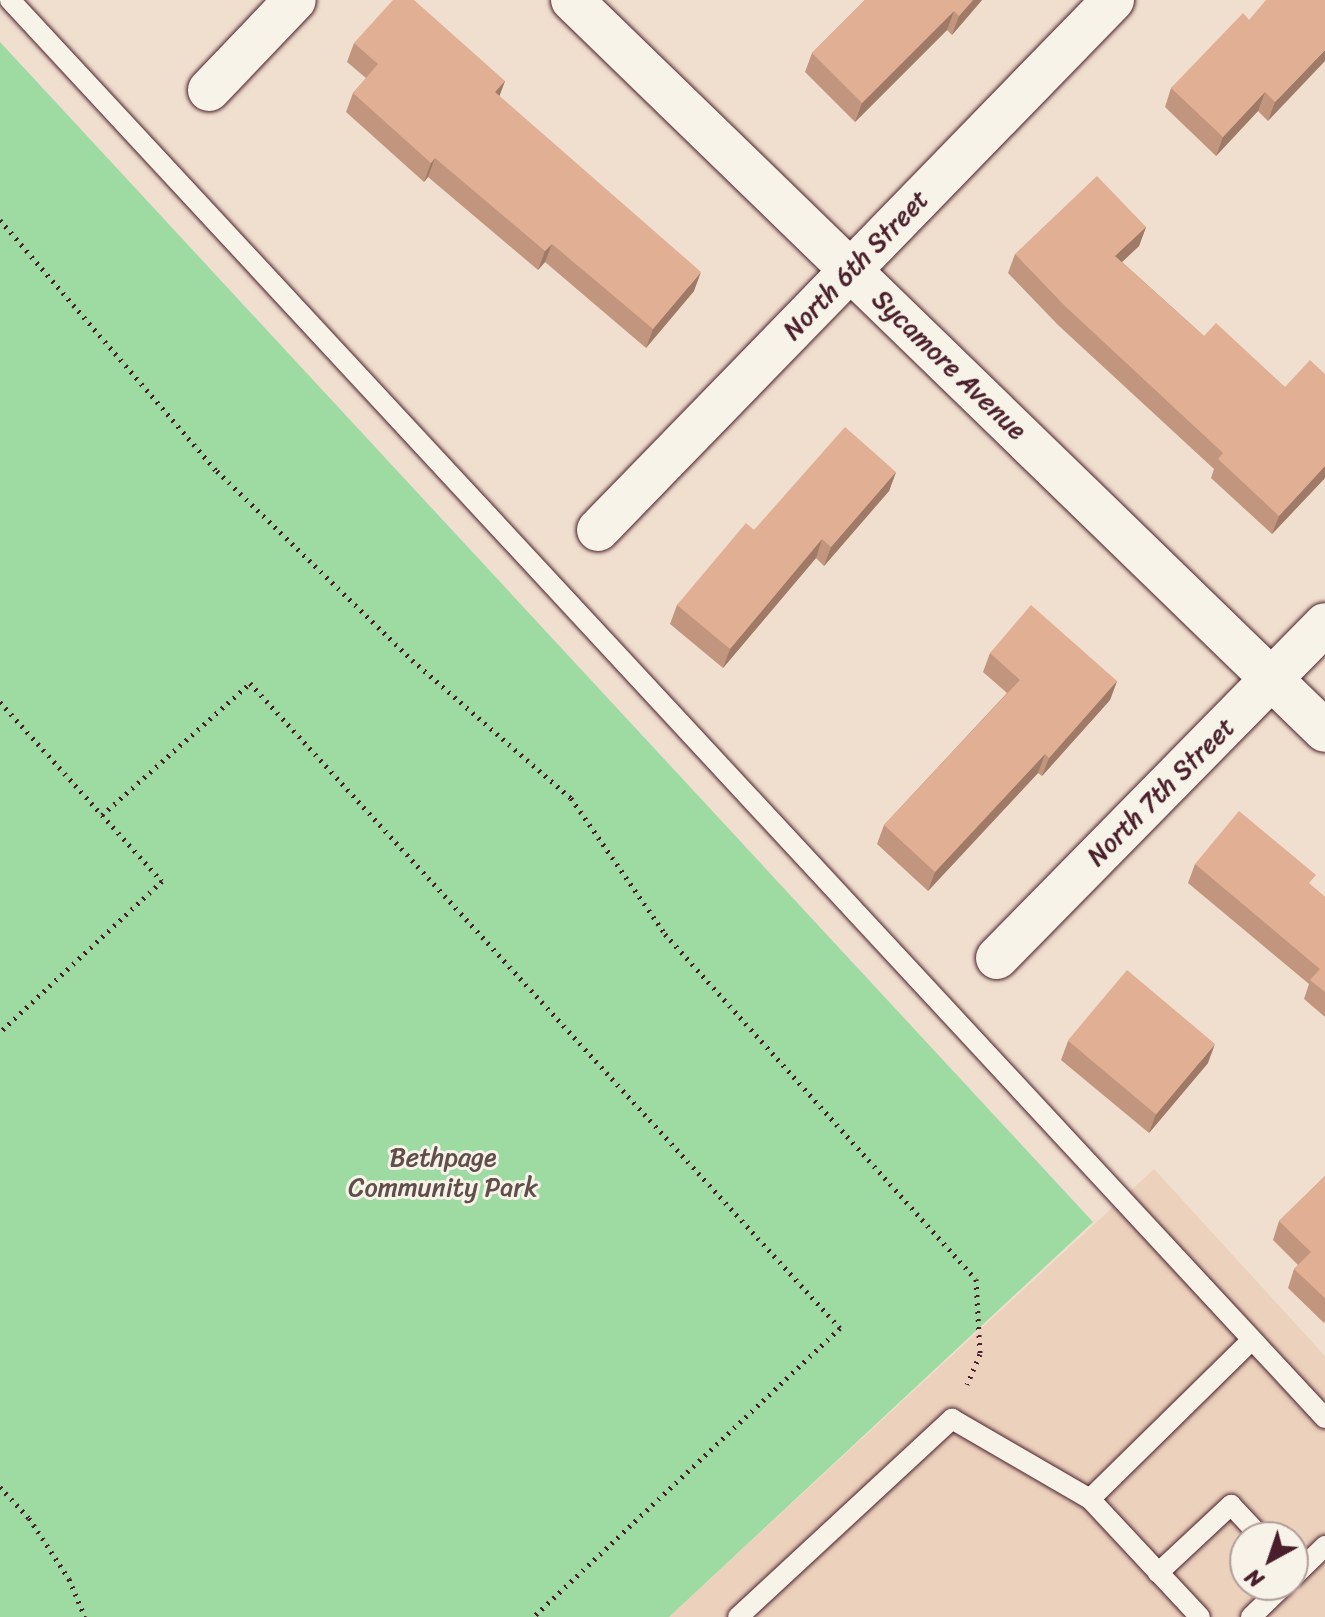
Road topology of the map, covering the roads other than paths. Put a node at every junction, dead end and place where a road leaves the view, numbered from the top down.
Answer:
1 (10, 0) edge
2 (295, 0) edge
3 (572, 0) edge
4 (1113, 0) edge
5 (209, 90) dead end
6 (851, 270) junction
7 (598, 530) dead end
8 (1325, 624) edge
9 (1272, 679) junction
10 (1325, 731) edge
11 (997, 958) dead end
12 (1252, 1340) junction
13 (1325, 1418) edge
14 (1090, 1499) junction
15 (1246, 1521) edge
16 (1325, 1546) edge
17 (1309, 1561) edge
18 (1158, 1573) junction
19 (1267, 1601) edge
20 (738, 1617) edge
21 (1200, 1617) edge
22 (1251, 1617) edge

1 - 12 lane
2 - 5 street
3 - 6 street, Sycamore Avenue
4 - 6 street, North 6th Street
6 - 7 street, North 6th Street
6 - 9 street, Sycamore Avenue
8 - 9 street, North 7th Street
9 - 10 street, Sycamore Avenue
9 - 11 street, North 7th Street
12 - 13 lane
12 - 14 lane
14 - 18 lane
14 - 20 lane
15 - 18 lane
16 - 17 lane
18 - 21 lane
19 - 22 lane

